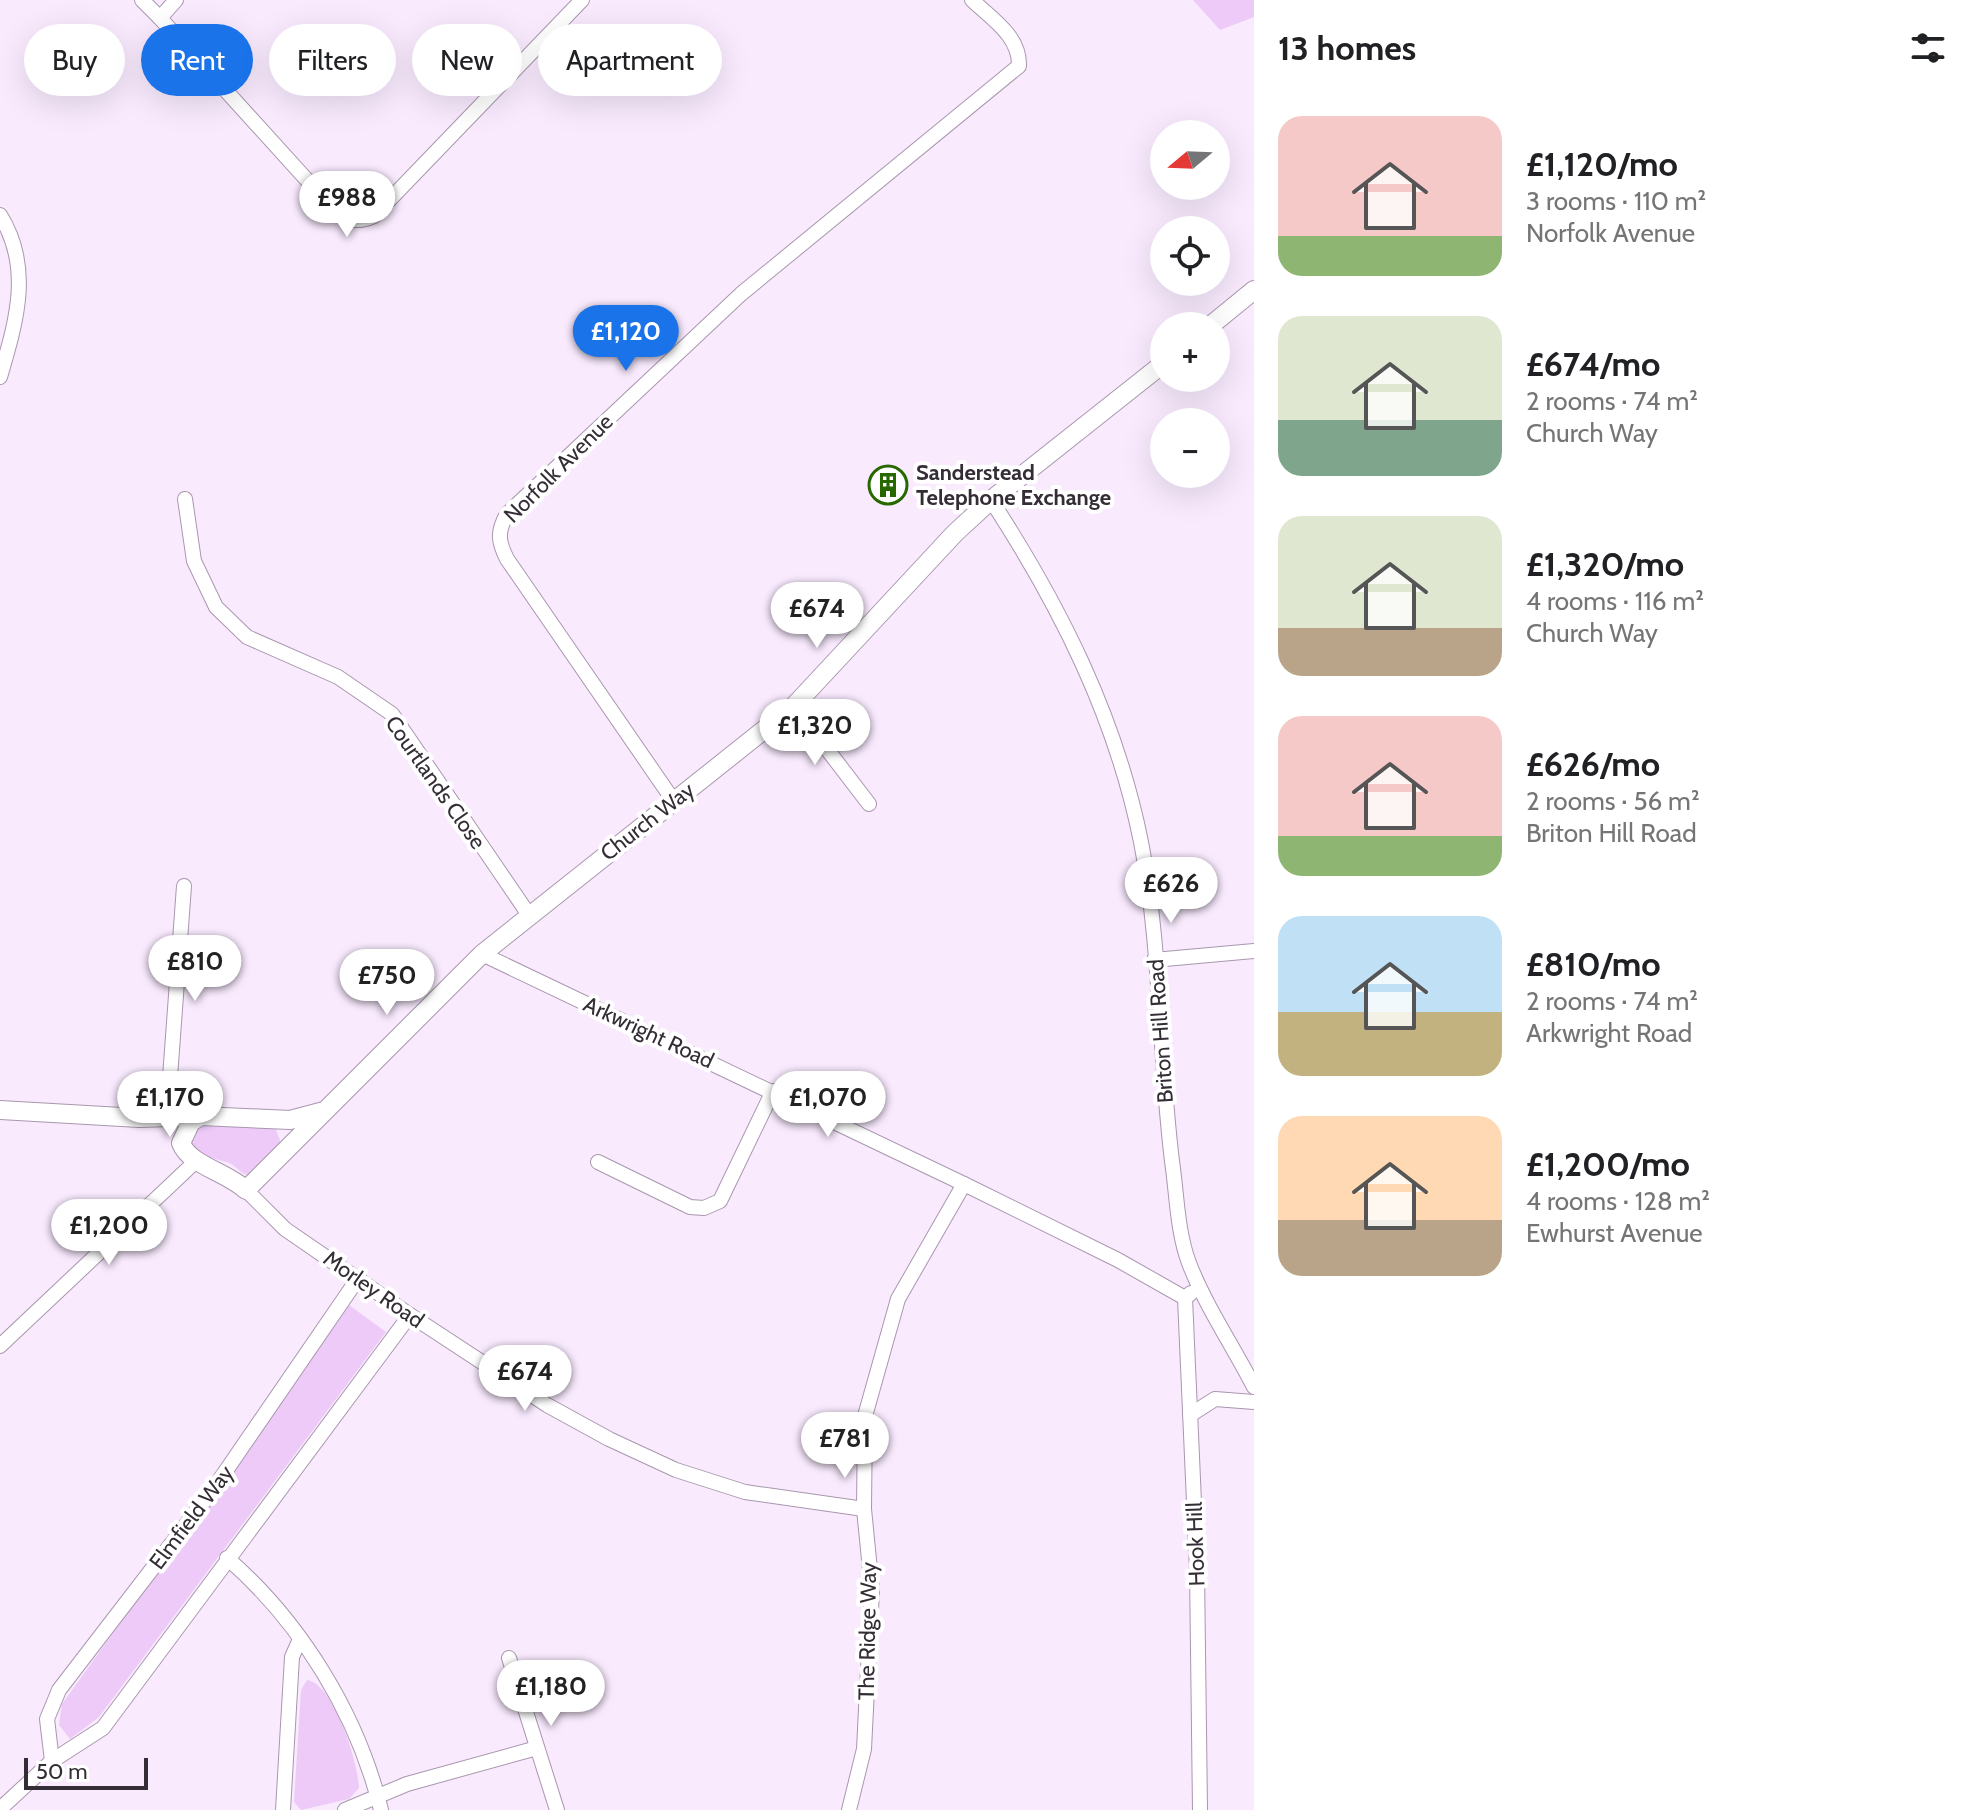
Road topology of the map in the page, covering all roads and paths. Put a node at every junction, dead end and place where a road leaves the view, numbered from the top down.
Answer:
1 (142, 0) edge
2 (176, 0) edge
3 (582, 0) edge
4 (972, 0) edge
5 (160, 18) junction
6 (0, 215) edge
7 (1254, 290) edge
8 (1227, 312) edge
9 (1150, 374) edge
10 (0, 377) edge
11 (185, 499) dead end
12 (991, 500) junction
13 (794, 706) junction
14 (673, 800) junction
15 (869, 804) dead end
16 (184, 886) dead end
17 (529, 915) junction
18 (1254, 951) edge
19 (482, 954) junction
20 (1154, 960) junction
21 (773, 1091) junction
22 (0, 1110) edge
23 (324, 1111) junction
24 (201, 1116) junction
25 (139, 1118) junction
26 (167, 1118) junction
27 (269, 1120) junction
28 (284, 1154) junction
29 (190, 1158) junction
30 (598, 1162) dead end
31 (964, 1184) junction
32 (246, 1190) junction
33 (359, 1277) junction
34 (1202, 1286) junction
35 (1185, 1298) junction
36 (410, 1315) junction
37 (0, 1346) edge
38 (1254, 1387) edge
39 (1254, 1402) edge
40 (1190, 1415) junction
41 (864, 1509) junction
42 (227, 1558) junction
43 (300, 1639) junction
44 (509, 1658) dead end
45 (537, 1748) junction
46 (52, 1761) junction
47 (380, 1804) edge
48 (0, 1809) edge
49 (283, 1810) edge
50 (345, 1810) edge
51 (557, 1810) edge
52 (849, 1810) edge
53 (1200, 1810) edge

1 - 5 street
2 - 5 street
3 - 5 street
4 - 14 street, Norfolk Avenue
6 - 10 street
7 - 8 street
9 - 12 street, Church Way
11 - 17 street, Courtlands Close
12 - 13 street, Church Way
12 - 20 street, Briton Hill Road
13 - 14 street, Church Way
13 - 15 street
14 - 17 street, Church Way
16 - 26 street
17 - 19 street, Church Way
18 - 20 street
19 - 21 street, Arkwright Road
19 - 23 street
20 - 34 street, Briton Hill Road
21 - 30 street
21 - 31 street, Arkwright Road
22 - 25 street
23 - 27 street
23 - 28 street
24 - 26 street
24 - 27 street
24 - 29 street
25 - 26 street
25 - 29 street
27 - 28 street
28 - 32 street
29 - 32 street
29 - 37 street
31 - 35 street, Arkwright Road
31 - 41 street, The Ridge Way
32 - 33 street, Morley Road
33 - 36 street, Morley Road
33 - 46 street, Elmfield Way
34 - 35 street
34 - 38 street, Briton Hill Road
35 - 40 street, Hook Hill
36 - 41 street, Morley Road
36 - 42 street
39 - 40 street
40 - 53 street, Hook Hill
41 - 52 street, The Ridge Way
42 - 43 street
42 - 46 street
43 - 47 street
43 - 49 street
44 - 45 street
45 - 47 street
45 - 51 street
46 - 48 street
47 - 50 street

